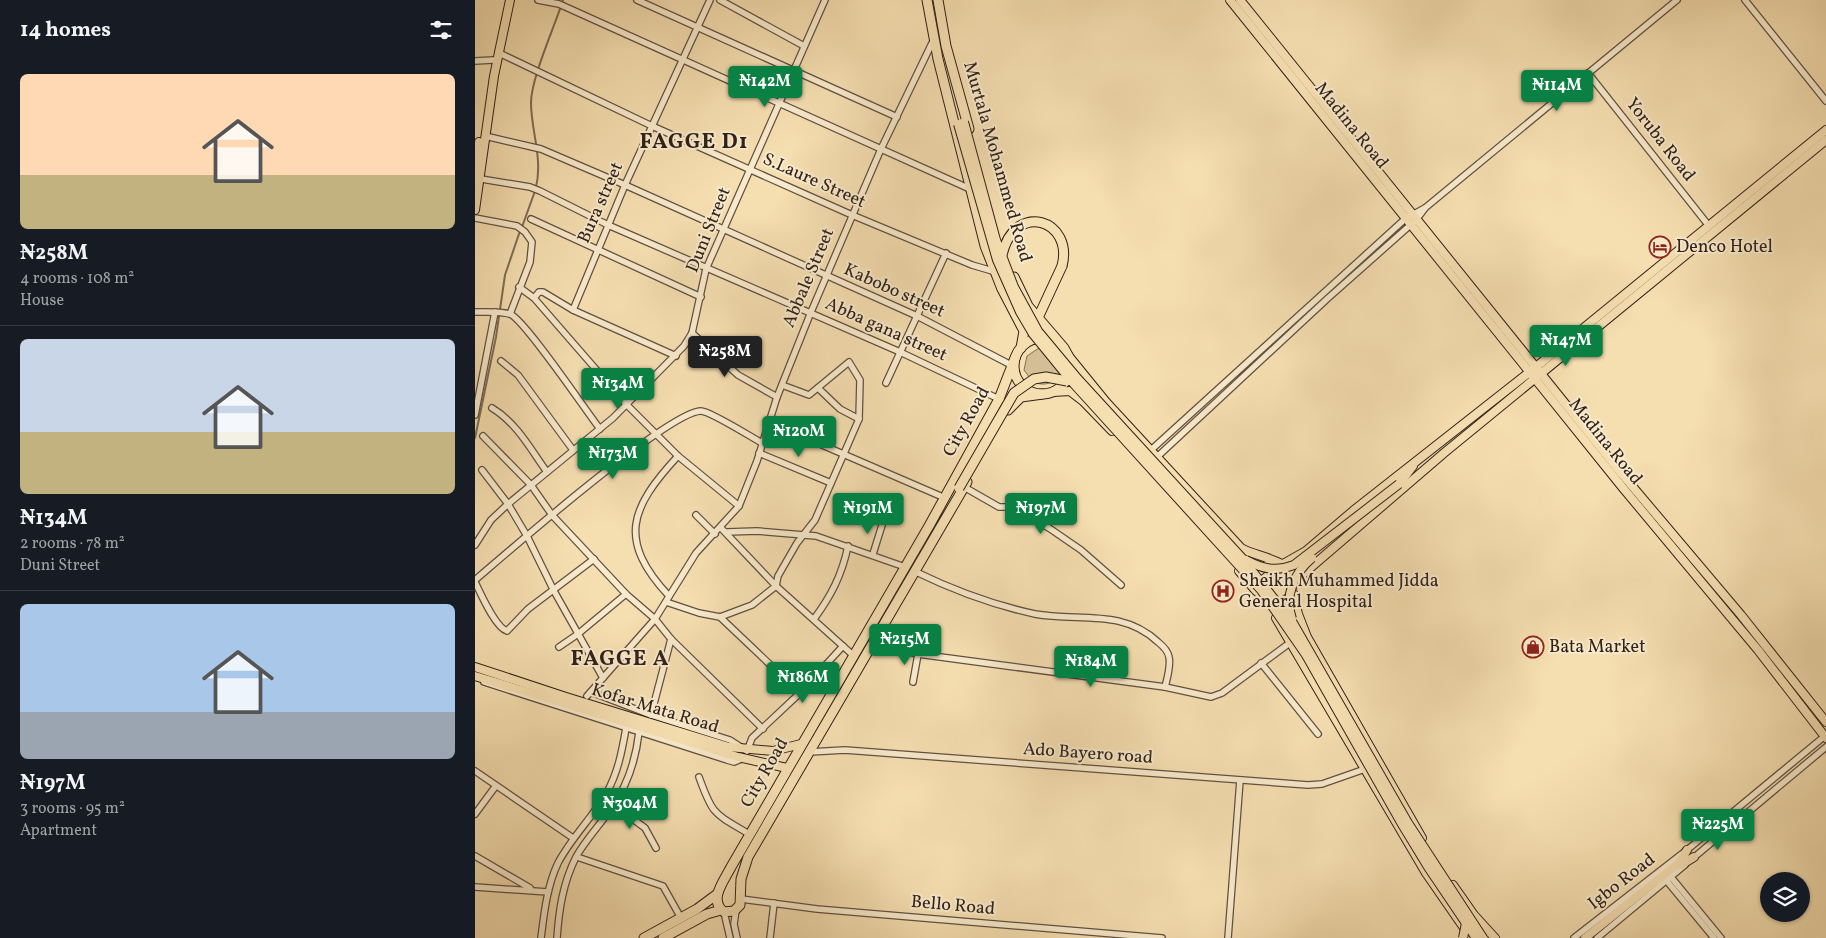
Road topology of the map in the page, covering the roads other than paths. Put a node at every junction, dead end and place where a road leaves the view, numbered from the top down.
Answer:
1 (505, 0) edge
2 (510, 0) edge
3 (538, 0) edge
4 (637, 0) edge
5 (710, 0) edge
6 (720, 0) edge
7 (825, 0) edge
8 (927, 0) edge
9 (938, 0) edge
10 (1230, 0) edge
11 (1239, 0) edge
12 (1677, 0) edge
13 (1745, 0) edge
14 (699, 27) junction
15 (935, 37) junction
16 (804, 46) junction
17 (499, 53) junction
18 (1279, 55) junction
19 (493, 60) junction
20 (683, 60) junction
21 (475, 61) edge
22 (794, 70) junction
23 (1588, 73) junction
24 (959, 93) junction
25 (948, 98) junction
26 (1826, 101) edge
27 (779, 104) junction
28 (897, 117) junction
29 (961, 123) junction
30 (652, 126) junction
31 (1826, 130) edge
32 (485, 136) junction
33 (1826, 140) edge
34 (881, 149) junction
35 (750, 169) junction
36 (477, 176) edge
37 (625, 186) junction
38 (970, 189) junction
39 (475, 210) edge
40 (852, 215) junction
41 (475, 218) edge
42 (531, 219) dead end
43 (1411, 219) junction
44 (608, 225) junction
45 (1709, 226) junction
46 (723, 228) junction
47 (597, 249) junction
48 (946, 253) junction
49 (1001, 255) junction
50 (706, 269) junction
51 (996, 272) junction
52 (826, 276) junction
53 (519, 288) junction
54 (701, 297) junction
55 (534, 298) junction
56 (573, 310) junction
57 (475, 312) edge
58 (495, 312) junction
59 (811, 312) junction
60 (510, 314) junction
61 (917, 316) junction
62 (1037, 319) junction
63 (692, 332) junction
64 (1024, 345) junction
65 (1065, 351) junction
66 (900, 352) junction
67 (676, 356) junction
68 (501, 361) dead end
69 (1014, 362) junction
70 (1535, 372) junction
71 (1070, 382) junction
72 (886, 383) dead end
73 (782, 385) junction
74 (818, 388) junction
75 (1053, 392) junction
76 (1043, 394) junction
77 (777, 397) junction
78 (999, 399) junction
79 (627, 405) junction
80 (1011, 405) junction
81 (492, 408) dead end
82 (475, 415) edge
83 (859, 419) junction
84 (769, 422) junction
85 (600, 429) junction
86 (656, 434) junction
87 (483, 436) dead end
88 (762, 443) junction
89 (573, 450) junction
90 (844, 452) junction
91 (759, 453) junction
92 (1154, 453) junction
93 (678, 456) junction
94 (1414, 463) junction
95 (482, 470) dead end
96 (547, 472) junction
97 (1423, 472) junction
98 (831, 483) junction
99 (531, 485) junction
100 (1400, 485) junction
101 (961, 488) junction
102 (945, 498) junction
103 (508, 504) junction
104 (739, 506) junction
105 (696, 515) dead end
106 (552, 516) junction
107 (883, 522) dead end
108 (721, 528) junction
109 (727, 532) junction
110 (715, 534) junction
111 (527, 536) junction
112 (803, 536) junction
113 (475, 545) edge
114 (848, 546) junction
115 (873, 554) junction
116 (1242, 558) junction
117 (594, 559) junction
118 (1280, 563) junction
119 (910, 569) junction
120 (475, 581) edge
121 (1295, 581) junction
122 (1121, 585) dead end
123 (776, 586) junction
124 (554, 591) junction
125 (1293, 593) junction
126 (626, 594) junction
127 (1258, 594) junction
128 (1726, 598) junction
129 (667, 599) junction
130 (1266, 601) junction
131 (1719, 604) junction
132 (720, 617) junction
133 (655, 619) junction
134 (814, 619) junction
135 (1293, 623) junction
136 (578, 634) junction
137 (875, 636) junction
138 (671, 639) junction
139 (1291, 642) junction
140 (843, 646) junction
141 (559, 648) dead end
142 (918, 654) junction
143 (854, 656) junction
144 (1261, 663) junction
145 (475, 666) edge
146 (475, 677) edge
147 (603, 678) junction
148 (913, 682) dead end
149 (1165, 687) junction
150 (800, 693) junction
151 (651, 715) junction
152 (1826, 722) edge
153 (626, 728) junction
154 (763, 729) junction
155 (639, 732) junction
156 (1318, 734) dead end
157 (1825, 736) edge
158 (801, 744) junction
159 (1826, 746) edge
160 (807, 752) junction
161 (743, 754) junction
162 (787, 768) junction
163 (1365, 769) junction
164 (475, 772) edge
165 (699, 777) dead end
166 (1240, 780) junction
167 (495, 787) junction
168 (614, 805) junction
169 (475, 814) edge
170 (749, 834) junction
171 (573, 838) junction
172 (657, 848) dead end
173 (1687, 850) junction
174 (475, 856) edge
175 (577, 857) junction
176 (1694, 857) joint
177 (1671, 874) junction
178 (475, 887) edge
179 (532, 889) junction
180 (548, 892) junction
181 (718, 893) junction
182 (741, 898) junction
183 (774, 903) junction
184 (736, 910) junction
185 (722, 911) junction
186 (681, 918) junction
187 (1466, 923) junction
188 (541, 938) edge
189 (557, 938) edge
190 (644, 938) edge
191 (663, 938) edge
192 (730, 938) edge
193 (737, 938) edge
194 (770, 938) edge
195 (1162, 938) edge
196 (1228, 938) edge
197 (1463, 938) edge
198 (1471, 938) edge
199 (1476, 938) edge
200 (1483, 938) edge
201 (1495, 938) edge
202 (1574, 938) edge
203 (1585, 938) edge
204 (1591, 938) edge
205 (1597, 938) edge
206 (1714, 938) edge
207 (1721, 938) edge

1 - 19 main road
2 - 17 main road
3 - 20 street
4 - 14 street
5 - 14 street, Bura street
6 - 16 street
7 - 16 street, Duni Street
8 - 15 highway, Murtala Mohammed Road
9 - 24 highway, Murtala Mohammed Road
10 - 18 main road, Madina Road
11 - 18 main road, Madina Road
12 - 23 street
13 - 26 street
14 - 20 street, Bura street
14 - 22 street
15 - 25 highway, Murtala Mohammed Road
15 - 28 street, Abbale Street
16 - 22 street, Duni Street
17 - 30 street, S.Laure Street
17 - 32 main road
18 - 43 main road, Madina Road
19 - 21 street
19 - 36 main road
20 - 27 street
20 - 30 street, Bura street
22 - 27 street, Duni Street
22 - 28 street
23 - 43 street
23 - 45 street, Yoruba Road
24 - 29 main road
24 - 62 highway, Murtala Mohammed Road
25 - 29 main road
25 - 38 highway, Murtala Mohammed Road
27 - 34 street
27 - 35 street, Duni Street
28 - 34 street, Abbale Street
29 - 49 main road, bridge
29 - 71 main road, bridge
30 - 35 street, S.Laure Street
30 - 37 street, Bura street
31 - 45 main road
32 - 36 main road
32 - 37 street, Kabobo street
33 - 70 main road
34 - 38 street
34 - 40 street, Abbale Street
35 - 40 street, S.Laure Street
35 - 46 street, Duni Street
36 - 39 main road
36 - 44 street, Abba gana street
37 - 44 street, Bura street
37 - 46 street, Kabobo street
38 - 51 highway, Murtala Mohammed Road
40 - 48 street, S.Laure Street
40 - 52 street, Abbale Street
41 - 53 street
42 - 47 street
43 - 70 main road, Madina Road
43 - 92 street
44 - 47 street, Bura street
44 - 50 street, Abba gana street
45 - 70 main road
46 - 50 street, Duni Street
46 - 52 street, Kabobo street
47 - 54 street
47 - 56 street, Bura street
48 - 51 street, S.Laure Street
48 - 61 street
49 - 62 highway, bridge
49 - 116 main road, bridge
50 - 54 street, Duni Street
50 - 59 street, Abba gana street
51 - 64 highway, Murtala Mohammed Road
52 - 59 street, Abbale Street
52 - 61 street, Kabobo street
53 - 55 street
53 - 60 street
54 - 63 street, Duni Street
55 - 56 street
55 - 79 street
56 - 67 street
57 - 58 street
58 - 60 street
58 - 82 street
59 - 66 street, Abba gana street
59 - 73 street, Abbale Street
60 - 85 street
61 - 66 street
61 - 69 street, Kabobo street
62 - 64 highway
62 - 65 highway, Murtala Mohammed Road
63 - 67 street, Duni Street
63 - 77 street
64 - 65 highway
64 - 69 highway
65 - 75 highway
65 - 92 main road
66 - 72 street
66 - 78 street, Abba gana street
67 - 79 street, Duni Street
68 - 89 street
69 - 76 highway
69 - 78 highway, City Road
70 - 94 main road
70 - 97 main road
70 - 128 main road, Madina Road
70 - 131 main road, Madina Road
71 - 101 highway, bridge
71 - 187 main road, bridge
73 - 74 street
73 - 77 street, Abbale Street
74 - 83 street
74 - 83 street
75 - 76 highway
75 - 127 main road
76 - 80 highway, City Road
77 - 84 street, Abbale Street
78 - 80 street, Abba gana street
78 - 102 highway, City Road
79 - 85 street, Duni Street
79 - 86 street
80 - 101 highway, City Road
81 - 96 street
83 - 90 street
84 - 88 street, Abbale Street
84 - 90 street
85 - 89 street, Duni Street
86 - 88 street
86 - 93 street
86 - 106 street
87 - 99 street
88 - 91 street, Abbale Street
89 - 96 street, Duni Street
90 - 98 street
90 - 102 street
91 - 98 street
91 - 104 street, Abbale Street
92 - 118 main road
93 - 104 street
93 - 129 street
94 - 100 main road
94 - 118 main road
95 - 103 street
96 - 99 street, Duni Street
97 - 100 main road
97 - 121 main road
98 - 112 street
99 - 103 street, Duni Street
99 - 106 street
100 - 116 main road, bridge
100 - 135 main road, bridge
101 - 119 highway, City Road
101 - 122 street
102 - 119 highway, City Road
103 - 111 street
103 - 113 street, Duni Street
104 - 108 street, Abbale Street
105 - 110 street
106 - 111 street
106 - 117 street
107 - 115 street
108 - 109 street
108 - 110 street, Abbale Street
109 - 112 street
109 - 123 street
110 - 129 street, Abbale Street
111 - 120 street
111 - 124 street
112 - 114 street
112 - 123 street
114 - 115 street
114 - 134 street
115 - 119 street
116 - 135 main road, bridge
117 - 124 street
117 - 126 street
118 - 121 main road
118 - 127 main road
119 - 137 highway, City Road
119 - 143 highway, City Road
119 - 149 street
120 - 124 street
121 - 125 main road
123 - 132 street
123 - 134 street
124 - 136 street
125 - 130 main road
125 - 201 main road
126 - 133 street
126 - 136 street
127 - 130 main road
128 - 131 street
128 - 152 main road, Madina Road
129 - 132 street
129 - 133 street, Abbale Street
130 - 139 main road
131 - 157 main road, Madina Road
132 - 150 street
133 - 138 street
133 - 147 street, Abbale Street
134 - 140 street
135 - 200 main road, bridge
136 - 141 street
136 - 147 street
137 - 142 street
137 - 160 highway, City Road
138 - 151 street
138 - 154 street
139 - 144 street
139 - 163 main road
140 - 143 street
140 - 150 street
142 - 148 street
142 - 149 street
143 - 158 highway, City Road
144 - 149 street
144 - 156 street
145 - 161 main road, Kofar Mata Road
146 - 153 street
146 - 161 main road, Kofar Mata Road
147 - 151 street, Abbale Street
150 - 154 street
151 - 161 street
153 - 155 street
153 - 171 street
154 - 161 street
155 - 161 street
155 - 168 street
157 - 173 street, Igbo Road
158 - 161 main road, Kofar Mata Road
158 - 162 highway, City Road
159 - 176 street
160 - 166 street, Ado Bayero road
160 - 182 highway, City Road
161 - 162 main road, Kofar Mata Road
162 - 170 highway, City Road
163 - 166 street, Ado Bayero road
163 - 198 main road
164 - 167 street
165 - 170 street
166 - 196 street
167 - 169 street
167 - 171 street
168 - 172 street
168 - 175 street
170 - 181 highway, City Road
171 - 180 street
173 - 177 main road
173 - 202 street, Igbo Road
174 - 179 street
175 - 186 street
175 - 189 street
176 - 177 main road
177 - 203 main road
177 - 204 main road
177 - 205 street, Igbo Road
177 - 206 street
177 - 207 street
178 - 179 street
179 - 180 street
180 - 188 street
181 - 182 highway
181 - 185 highway
181 - 186 highway
182 - 183 street, Bello Road
182 - 184 highway
183 - 194 street
183 - 195 street, Bello Road
184 - 185 highway
184 - 193 street
185 - 191 highway
185 - 192 street
186 - 190 highway
187 - 197 main road, bridge
187 - 199 main road, bridge

